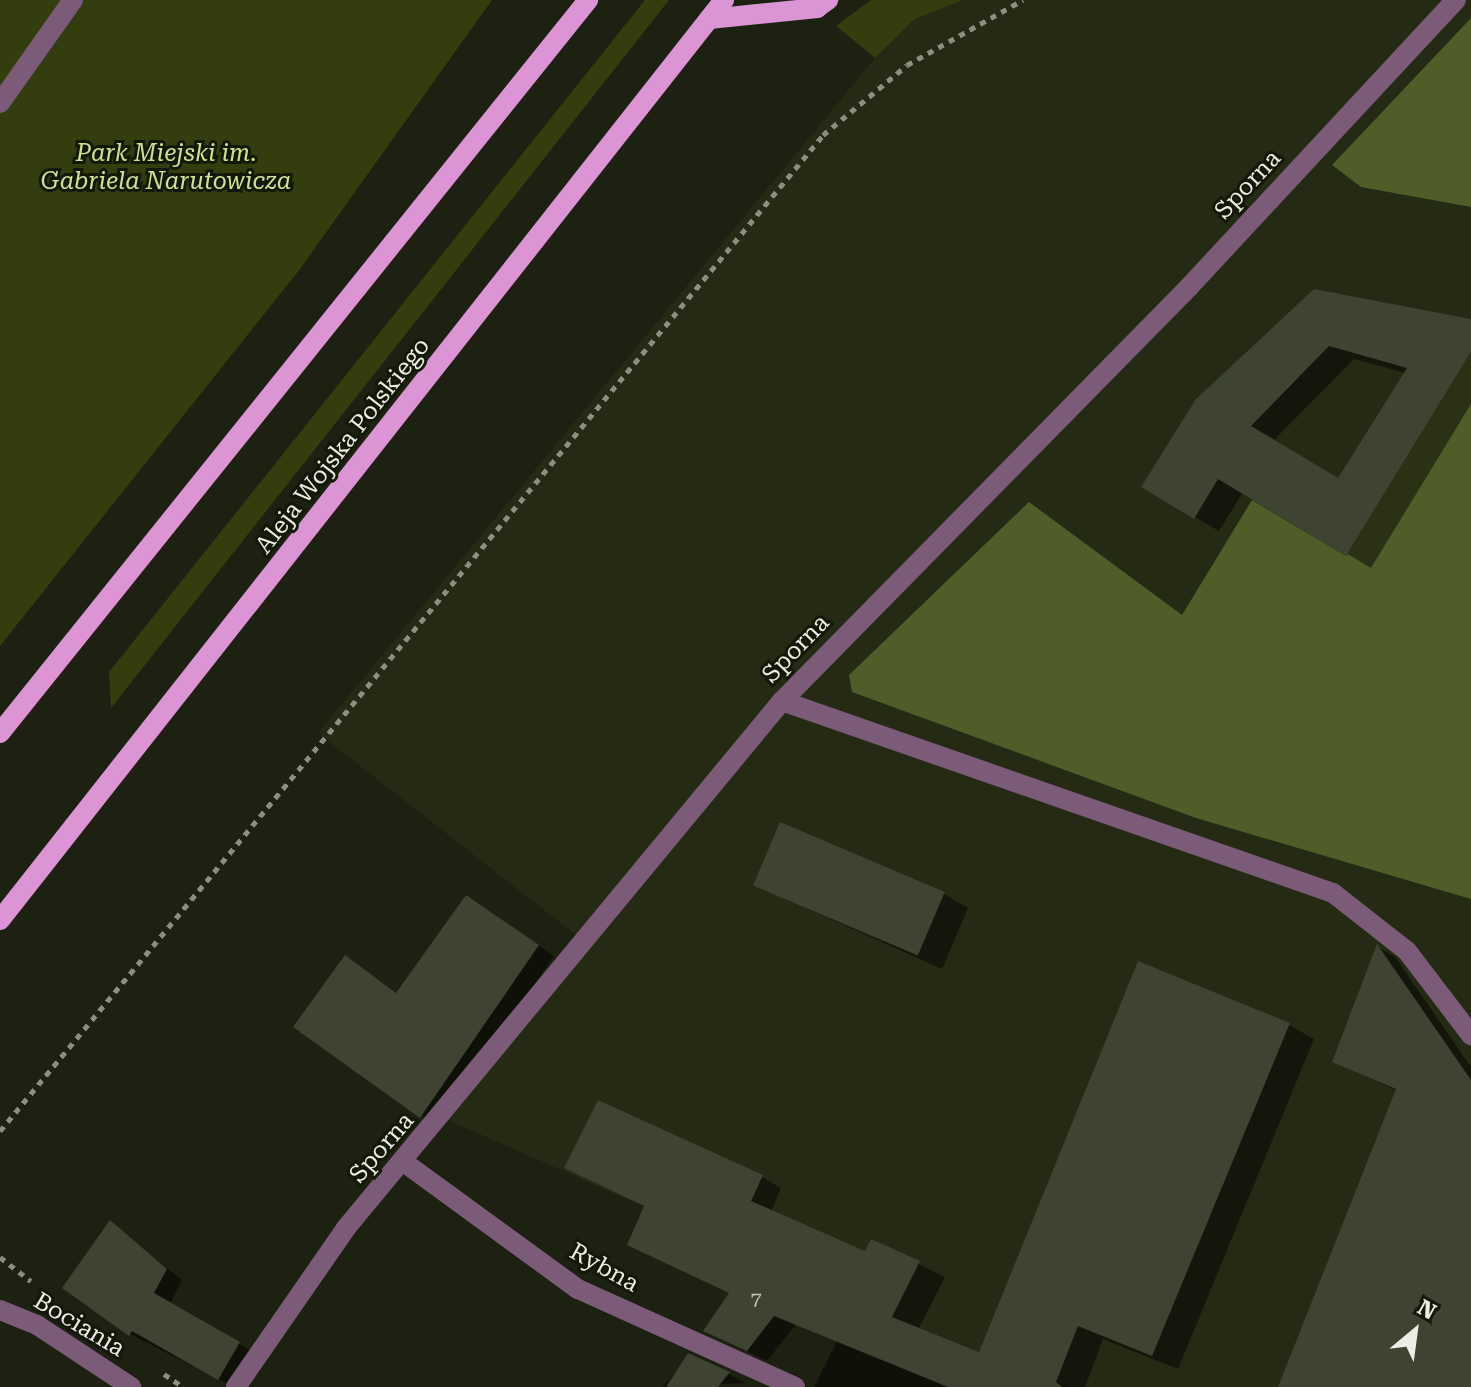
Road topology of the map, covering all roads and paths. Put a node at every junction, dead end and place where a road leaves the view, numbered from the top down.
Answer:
1 (73, 0) edge
2 (588, 0) edge
3 (724, 0) edge
4 (828, 0) edge
5 (1023, 0) edge
6 (1456, 0) edge
7 (709, 19) junction
8 (0, 103) edge
9 (782, 701) junction
10 (0, 733) edge
11 (0, 920) edge
12 (1471, 1035) edge
13 (0, 1131) edge
14 (405, 1163) junction
15 (0, 1257) edge
16 (38, 1287) dead end
17 (0, 1310) edge
18 (131, 1387) edge
19 (236, 1387) edge
20 (795, 1387) edge

1 - 8 street
2 - 10 main road
3 - 7 main road, Aleja Wojska Polskiego
4 - 7 main road
5 - 13 path
6 - 9 street, Sporna
7 - 11 main road, Aleja Wojska Polskiego
9 - 12 street
9 - 14 street, Sporna
14 - 19 street, Sporna
14 - 20 street, Rybna
15 - 16 path
17 - 18 street, Bociania

